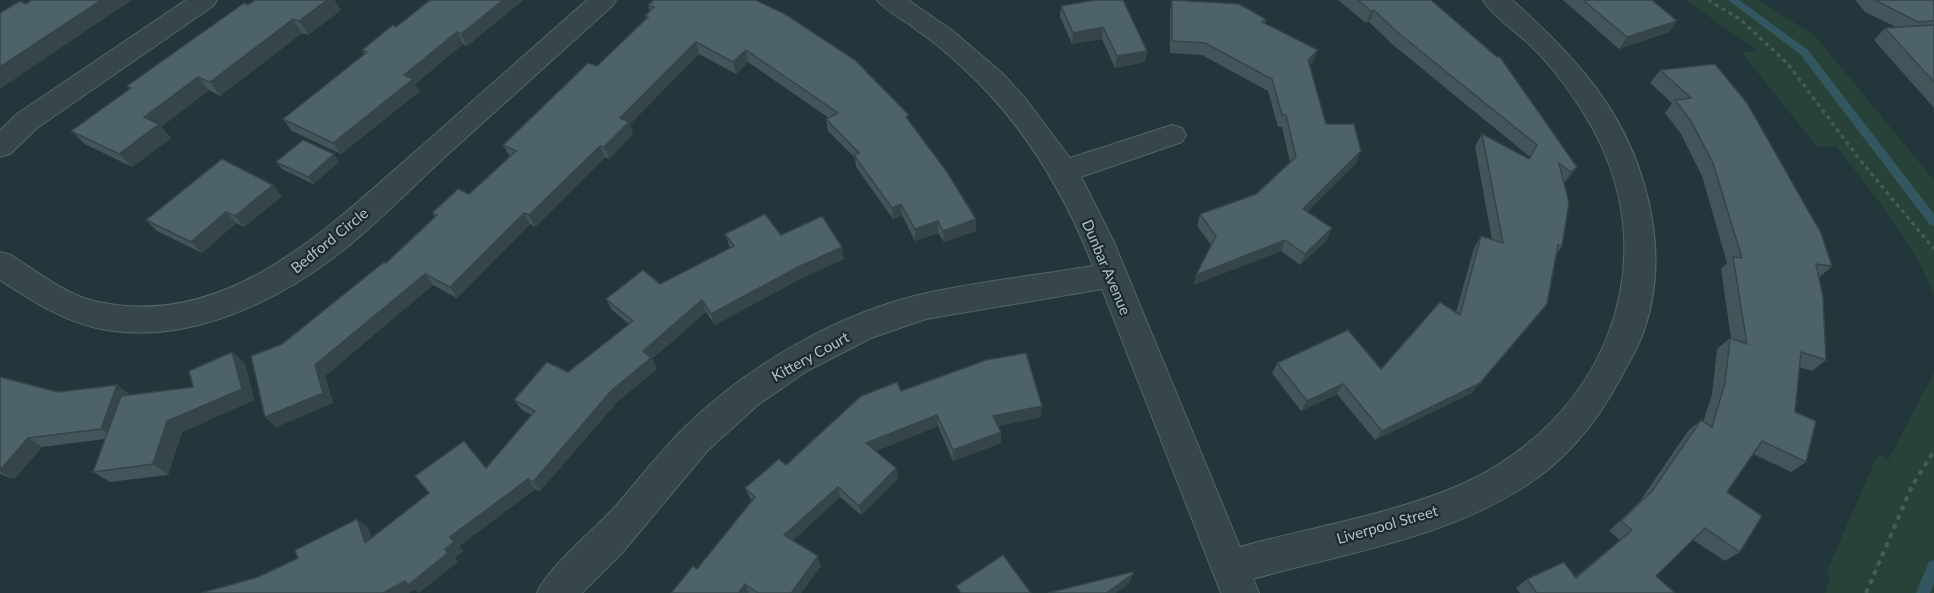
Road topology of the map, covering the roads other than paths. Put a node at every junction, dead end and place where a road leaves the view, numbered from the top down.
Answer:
1 (204, 0) edge
2 (603, 0) edge
3 (890, 0) edge
4 (1496, 0) edge
5 (1172, 135) dead end
6 (0, 147) edge
7 (1063, 172) junction
8 (0, 264) edge
9 (1112, 275) junction
10 (1234, 580) edge
11 (556, 593) edge

1 - 6 street
2 - 8 street, Bedford Circle
3 - 7 street, Dunbar Avenue
4 - 10 street, Liverpool Street
5 - 7 street
7 - 9 street, Dunbar Avenue
9 - 10 street, Dunbar Avenue
9 - 11 street, Kittery Court

